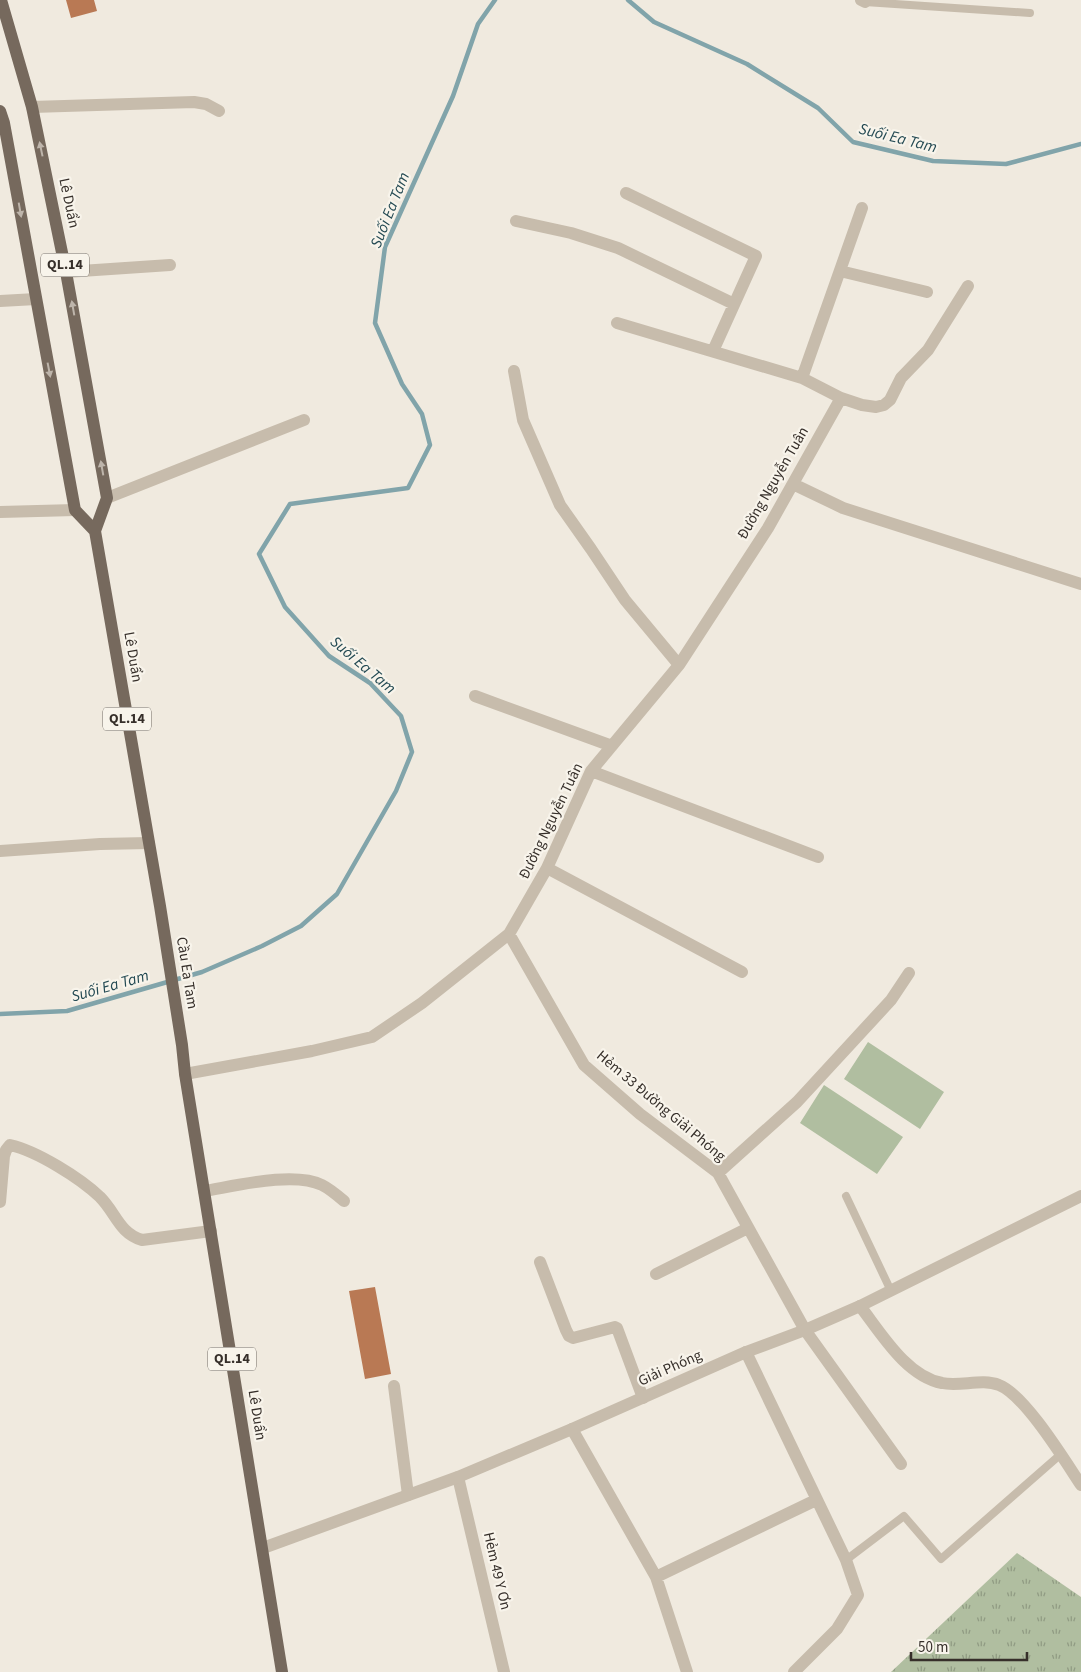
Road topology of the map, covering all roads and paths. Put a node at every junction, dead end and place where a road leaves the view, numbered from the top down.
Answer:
1 (1, 0) edge
2 (864, 1) edge
3 (1030, 13) dead end
4 (32, 107) junction
5 (0, 111) edge
6 (219, 111) dead end
7 (626, 193) dead end
8 (862, 208) dead end
9 (516, 221) dead end
10 (170, 265) dead end
11 (840, 271) junction
12 (66, 272) junction
13 (968, 286) dead end
14 (927, 292) dead end
15 (36, 299) junction
16 (0, 301) edge
17 (734, 304) junction
18 (617, 323) dead end
19 (713, 351) junction
20 (514, 371) dead end
21 (802, 378) junction
22 (841, 398) junction
23 (304, 420) dead end
24 (793, 484) junction
25 (107, 498) junction
26 (75, 510) junction
27 (0, 512) edge
28 (95, 531) junction
29 (1081, 584) edge
30 (679, 665) junction
31 (475, 696) dead end
32 (612, 746) junction
33 (591, 771) junction
34 (149, 843) junction
35 (0, 851) edge
36 (818, 857) dead end
37 (547, 868) junction
38 (160, 906) joint
39 (509, 934) junction
40 (742, 972) dead end
41 (909, 973) dead end
42 (182, 1046) joint
43 (185, 1074) junction
44 (718, 1174) junction
45 (204, 1191) junction
46 (846, 1196) dead end
47 (1081, 1196) edge
48 (344, 1200) dead end
49 (0, 1202) edge
50 (748, 1228) junction
51 (211, 1231) junction
52 (540, 1262) dead end
53 (656, 1274) dead end
54 (891, 1291) junction
55 (860, 1306) junction
56 (805, 1330) junction
57 (746, 1352) junction
58 (394, 1386) dead end
59 (643, 1398) junction
60 (572, 1429) junction
61 (1062, 1454) junction
62 (901, 1464) dead end
63 (458, 1477) junction
64 (1081, 1485) edge
65 (408, 1495) junction
66 (816, 1500) junction
67 (263, 1548) junction
68 (846, 1560) junction
69 (656, 1577) junction
70 (282, 1672) edge
71 (504, 1672) edge
72 (687, 1672) edge
73 (794, 1672) edge

1 - 4 main road, Lê Duẩn / QL.14
2 - 3 lane
4 - 6 street
12 -> 4 main road, Lê Duẩn / QL.14
5 -> 15 main road, QL.14
7 - 17 street
8 - 11 street
9 - 17 street
10 - 12 street
11 - 14 street
11 - 21 street
25 -> 12 main road, Lê Duẩn / QL.14
13 - 22 street
15 - 16 street
15 -> 26 main road, QL.14
17 - 19 street
18 - 19 street
19 - 21 street
20 - 30 street
21 - 22 street
22 - 24 street, Đường Nguyễn Tuân
23 - 25 street
24 - 29 street
24 - 30 street, Đường Nguyễn Tuân
25 - 28 main road, Lê Duẩn / QL.14
26 - 27 street
26 - 28 main road
28 - 34 main road, Lê Duẩn / QL.14
30 - 32 street, Đường Nguyễn Tuân
31 - 32 street
32 - 33 street, Đường Nguyễn Tuân
33 - 36 street
33 - 37 street, Đường Nguyễn Tuân
34 - 35 street
34 - 38 main road, Lê Duẩn / QL.14
37 - 39 street, Đường Nguyễn Tuân
37 - 40 street
38 - 42 main road, Cầu Ea Tam / QL.14
39 - 43 street, Đường Nguyễn Tuân
39 - 44 street, Hẻm 33 Đường Giải Phóng
41 - 44 street
42 - 43 main road, Lê Duẩn / QL.14
43 - 45 main road, Lê Duẩn / QL.14
44 - 50 street, Hẻm 33 Đường Giải Phóng
45 - 48 street
45 - 51 main road, Lê Duẩn / QL.14
46 - 54 lane
47 - 54 street, Giải Phóng
49 - 51 street
50 - 53 street
50 - 56 street, Hẻm 33 Đường Giải Phóng
51 - 67 main road, Lê Duẩn / QL.14
52 - 59 street
54 - 55 street, Giải Phóng
55 - 56 street, Giải Phóng
55 - 61 street
56 - 57 street, Giải Phóng
56 - 62 street, Hẻm 33 Đường Giải Phóng
57 - 59 street, Giải Phóng
57 - 66 street
58 - 65 street
59 - 60 street, Giải Phóng
60 - 63 street, Giải Phóng
60 - 69 street
61 - 64 street
61 - 68 lane
63 - 65 street, Giải Phóng
63 - 71 street, Hẻm 49 Y Ơn
65 - 67 street, Giải Phóng
66 - 68 street
66 - 69 street
67 - 70 main road, Lê Duẩn / QL.14
68 - 73 street
69 - 72 street

